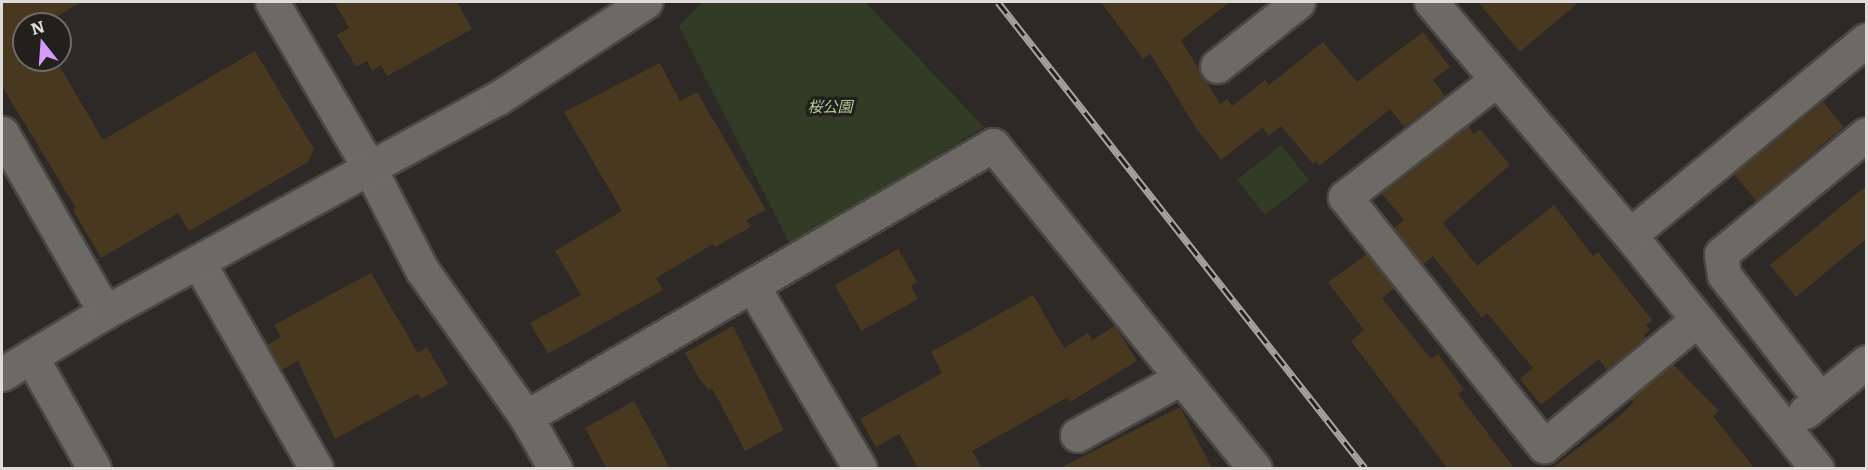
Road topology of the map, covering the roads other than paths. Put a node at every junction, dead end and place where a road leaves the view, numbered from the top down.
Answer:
1 (272, 2) edge
2 (1298, 2) edge
3 (631, 6) edge
4 (1442, 6) edge
5 (1866, 40) edge
6 (1217, 66) dead end
7 (1495, 81) junction
8 (2, 133) edge
9 (1866, 134) edge
10 (370, 169) junction
11 (1630, 235) junction
12 (199, 263) junction
13 (752, 285) junction
14 (105, 312) junction
15 (1697, 320) junction
16 (32, 358) junction
17 (1866, 362) edge
18 (2, 374) edge
19 (1181, 378) junction
20 (1820, 399) junction
21 (526, 417) junction
22 (1785, 428) junction
23 (1077, 435) dead end
24 (94, 468) edge
25 (316, 468) edge
26 (555, 468) edge
27 (860, 468) edge
28 (1255, 468) edge
29 (1815, 468) edge

1 - 10 street
2 - 6 street
3 - 10 street
4 - 7 street
5 - 11 street
7 - 11 street
7 - 15 street
8 - 14 street
9 - 20 street
10 - 12 street
10 - 21 street
11 - 15 street
12 - 14 street
12 - 25 street
13 - 19 street
13 - 21 street
13 - 27 street
14 - 16 street
15 - 22 street
16 - 18 street
16 - 24 street
17 - 20 street
19 - 23 street
19 - 28 street
20 - 22 street
21 - 26 street
22 - 29 street

